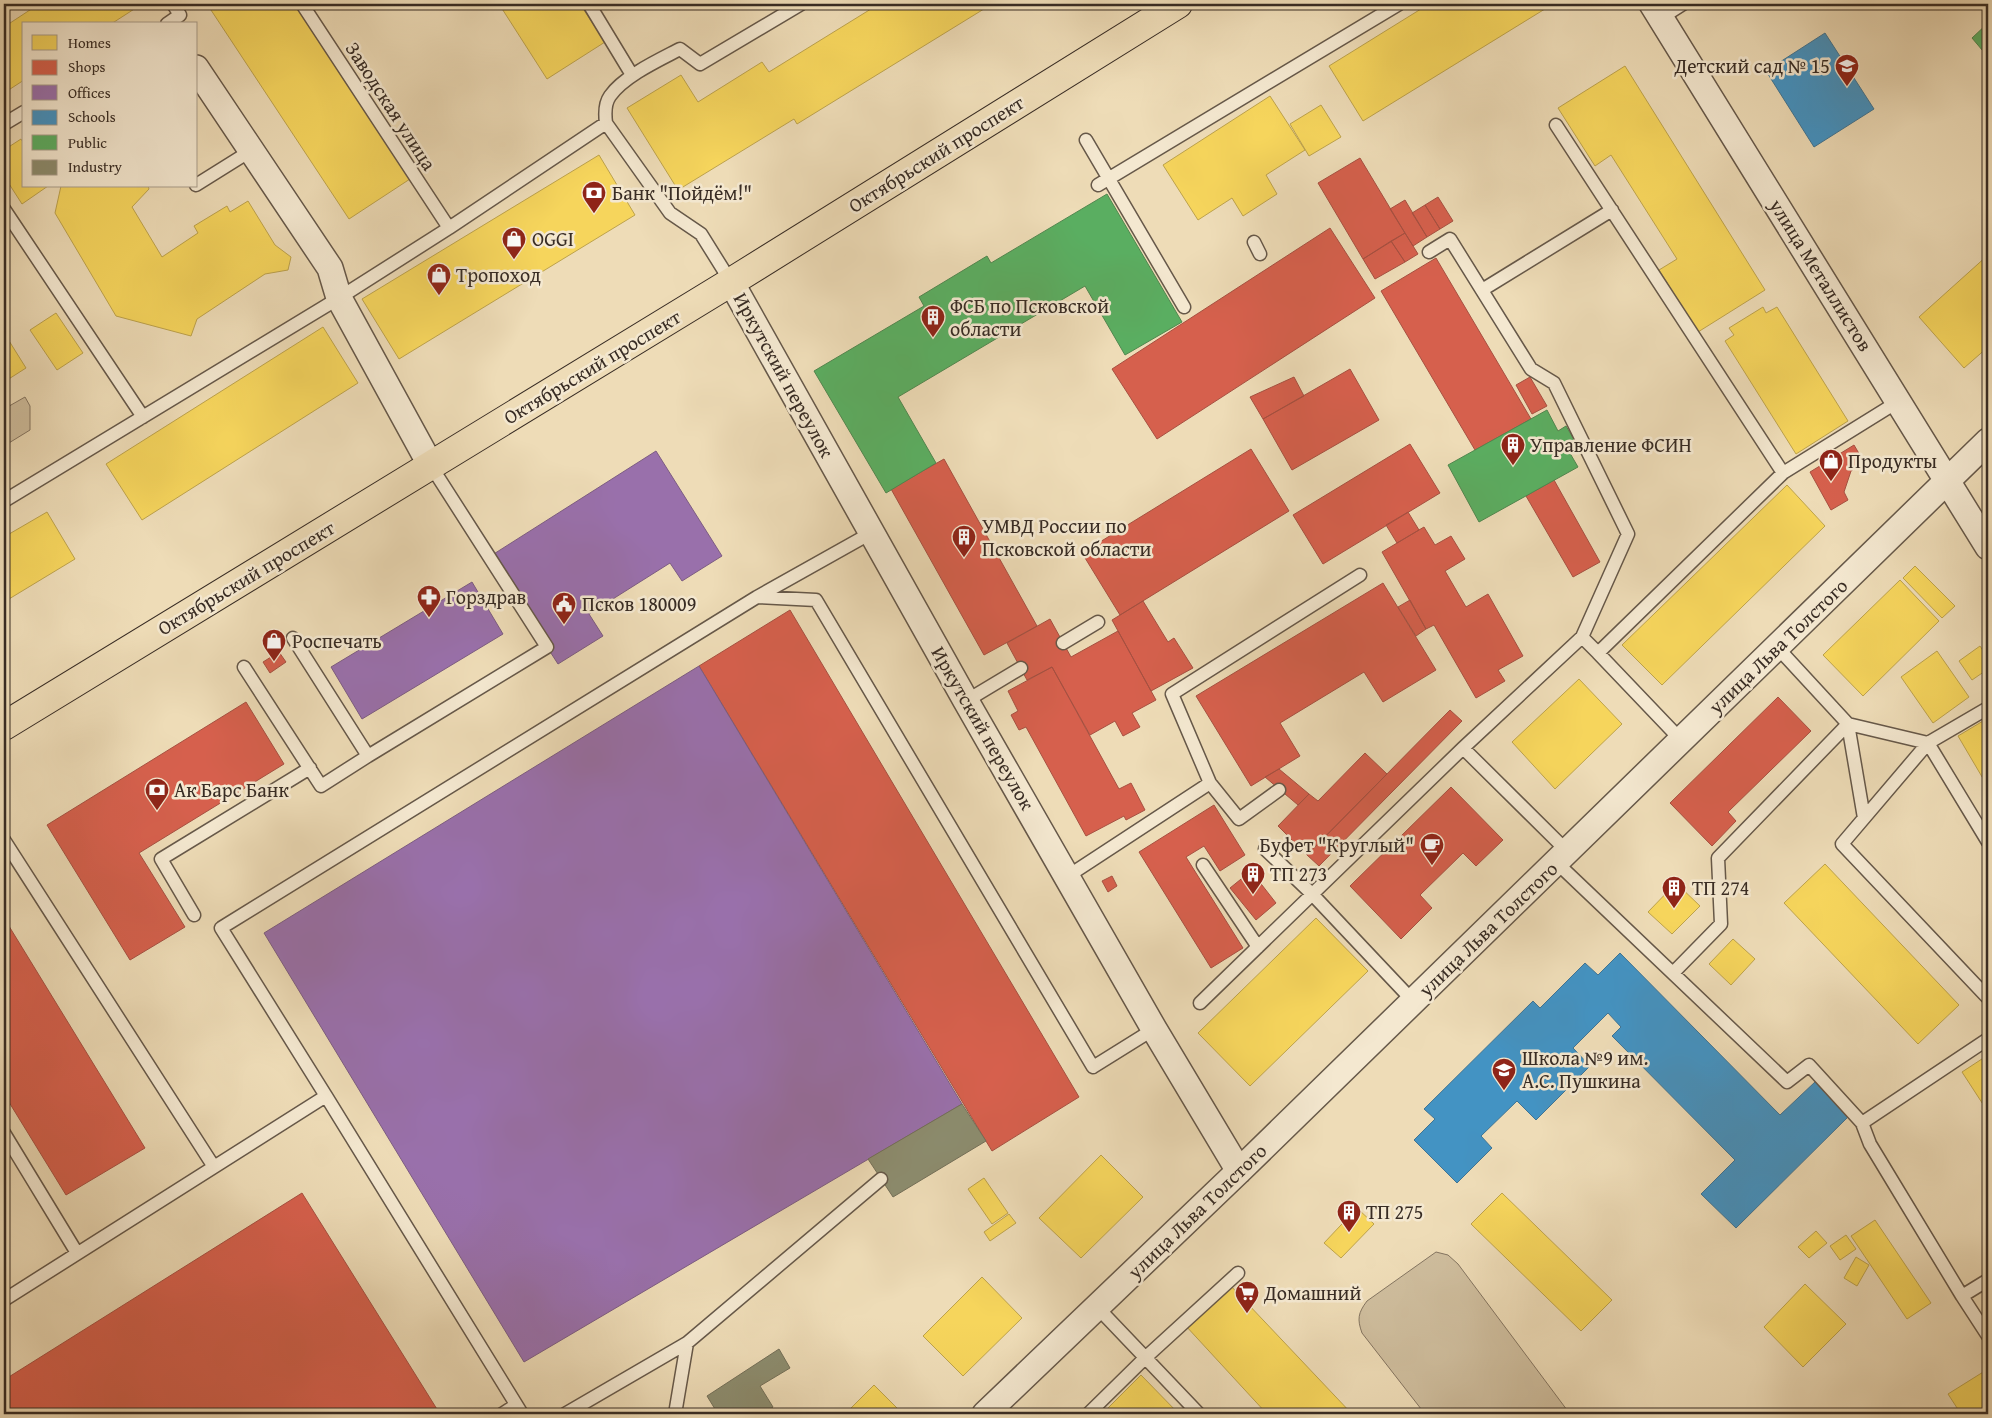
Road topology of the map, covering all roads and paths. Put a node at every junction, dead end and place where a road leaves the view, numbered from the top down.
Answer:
1 (173, 4) edge
2 (302, 4) edge
3 (589, 4) edge
4 (800, 4) edge
5 (1178, 4) edge
6 (1399, 4) edge
7 (1683, 4) edge
8 (1656, 11) edge
9 (170, 22) edge
10 (198, 71) edge
11 (632, 75) junction
12 (22, 113) edge
13 (606, 123) junction
14 (4, 124) edge
15 (1556, 125) dead end
16 (1086, 140) dead end
17 (252, 150) junction
18 (1110, 178) junction
19 (198, 185) edge
20 (1098, 185) dead end
21 (4, 209) edge
22 (1612, 210) junction
23 (449, 228) junction
24 (1254, 242) dead end
25 (1428, 252) dead end
26 (1260, 254) dead end
27 (732, 282) junction
28 (1482, 290) junction
29 (339, 298) junction
30 (1184, 307) dead end
31 (1899, 401) junction
32 (143, 417) junction
33 (1988, 441) edge
34 (431, 466) junction
35 (1783, 473) junction
36 (1948, 480) junction
37 (4, 501) edge
38 (871, 532) junction
39 (1988, 547) edge
40 (1360, 575) dead end
41 (757, 597) junction
42 (1098, 622) dead end
43 (1582, 637) junction
44 (293, 638) dead end
45 (1064, 643) dead end
46 (1777, 647) junction
47 (1598, 653) junction
48 (244, 667) dead end
49 (1021, 668) dead end
50 (966, 701) junction
51 (1988, 708) edge
52 (1848, 724) junction
53 (4, 726) edge
54 (1681, 740) junction
55 (1928, 743) junction
56 (1463, 748) junction
57 (368, 756) junction
58 (310, 768) junction
59 (1210, 783) junction
60 (1280, 790) dead end
61 (1864, 818) junction
62 (4, 840) edge
63 (1988, 842) edge
64 (1265, 850) dead end
65 (1562, 857) junction
66 (1203, 865) dead end
67 (1068, 876) junction
68 (1312, 894) junction
69 (194, 915) dead end
70 (1258, 947) junction
71 (1673, 973) junction
72 (1988, 998) edge
73 (1413, 1001) junction
74 (1200, 1003) dead end
75 (1154, 1029) junction
76 (1988, 1039) edge
77 (326, 1096) junction
78 (1862, 1123) junction
79 (4, 1133) edge
80 (214, 1167) junction
81 (1239, 1171) junction
82 (881, 1179) dead end
83 (77, 1253) junction
84 (1238, 1273) dead end
85 (1988, 1280) edge
86 (1962, 1296) junction
87 (4, 1300) edge
88 (1097, 1307) junction
89 (1988, 1336) edge
90 (687, 1343) junction
91 (1145, 1358) junction
92 (519, 1410) edge
93 (502, 1414) edge
94 (565, 1414) edge
95 (675, 1414) edge
96 (985, 1414) edge
97 (1088, 1414) edge
98 (1198, 1414) edge

1 - 9 lane
2 - 23 lane, Заводская улица
3 - 11 lane
4 - 11 lane
5 - 27 main road, Октябрьский проспект
6 - 18 lane
7 - 8 lane
8 - 31 street, улица Металлистов
10 - 17 street
11 - 13 lane
12 - 14 lane
13 - 23 lane
13 - 27 lane
15 - 22 lane
16 - 18 lane
17 - 19 lane
17 - 29 street
18 - 20 lane
18 - 30 lane
21 - 32 lane
22 - 28 lane
22 - 35 lane
23 - 29 lane
24 - 26 lane
25 - 28 lane
27 - 34 main road, Октябрьский проспект
27 - 38 street, Иркутский переулок
28 - 43 lane
29 - 32 lane
29 - 34 street
31 - 35 lane
31 - 36 street, улица Металлистов
32 - 37 lane
33 - 36 street, улица Льва Толстого
34 - 53 main road, Октябрьский проспект
34 - 57 lane
35 - 47 lane
36 - 39 street, улица Металлистов
36 - 46 street, улица Льва Толстого
38 - 41 lane
38 - 50 street, Иркутский переулок
40 - 59 lane
41 - 75 lane
41 - 77 lane
42 - 45 lane
43 - 47 lane
43 - 56 lane
44 - 57 lane
46 - 52 lane
46 - 54 street, улица Льва Толстого
47 - 54 lane
48 - 58 lane
49 - 50 lane
50 - 67 street, Иркутский переулок
51 - 55 lane
52 - 55 lane
52 - 61 lane
52 - 71 lane
54 - 65 street, улица Льва Толстого
55 - 61 lane
55 - 63 lane
56 - 65 lane
56 - 68 lane
57 - 58 lane
58 - 69 lane
59 - 60 lane
59 - 67 lane
61 - 72 lane
62 - 80 lane
64 - 68 lane
65 - 71 lane
65 - 73 street, улица Льва Толстого
66 - 70 lane
67 - 75 street, Иркутский переулок
68 - 70 lane
68 - 73 lane
70 - 74 lane
71 - 78 lane
73 - 81 street, улица Льва Толстого
75 - 81 street, Иркутский переулок
76 - 78 lane
77 - 80 lane
77 - 92 lane
78 - 86 lane
79 - 83 lane
80 - 83 lane
81 - 88 street, улица Льва Толстого
82 - 90 lane
83 - 87 lane
84 - 91 lane
85 - 86 lane
86 - 89 lane
88 - 91 lane
88 - 96 street, улица Льва Толстого
90 - 94 lane
90 - 95 lane
91 - 97 lane
91 - 98 lane
92 - 93 lane

